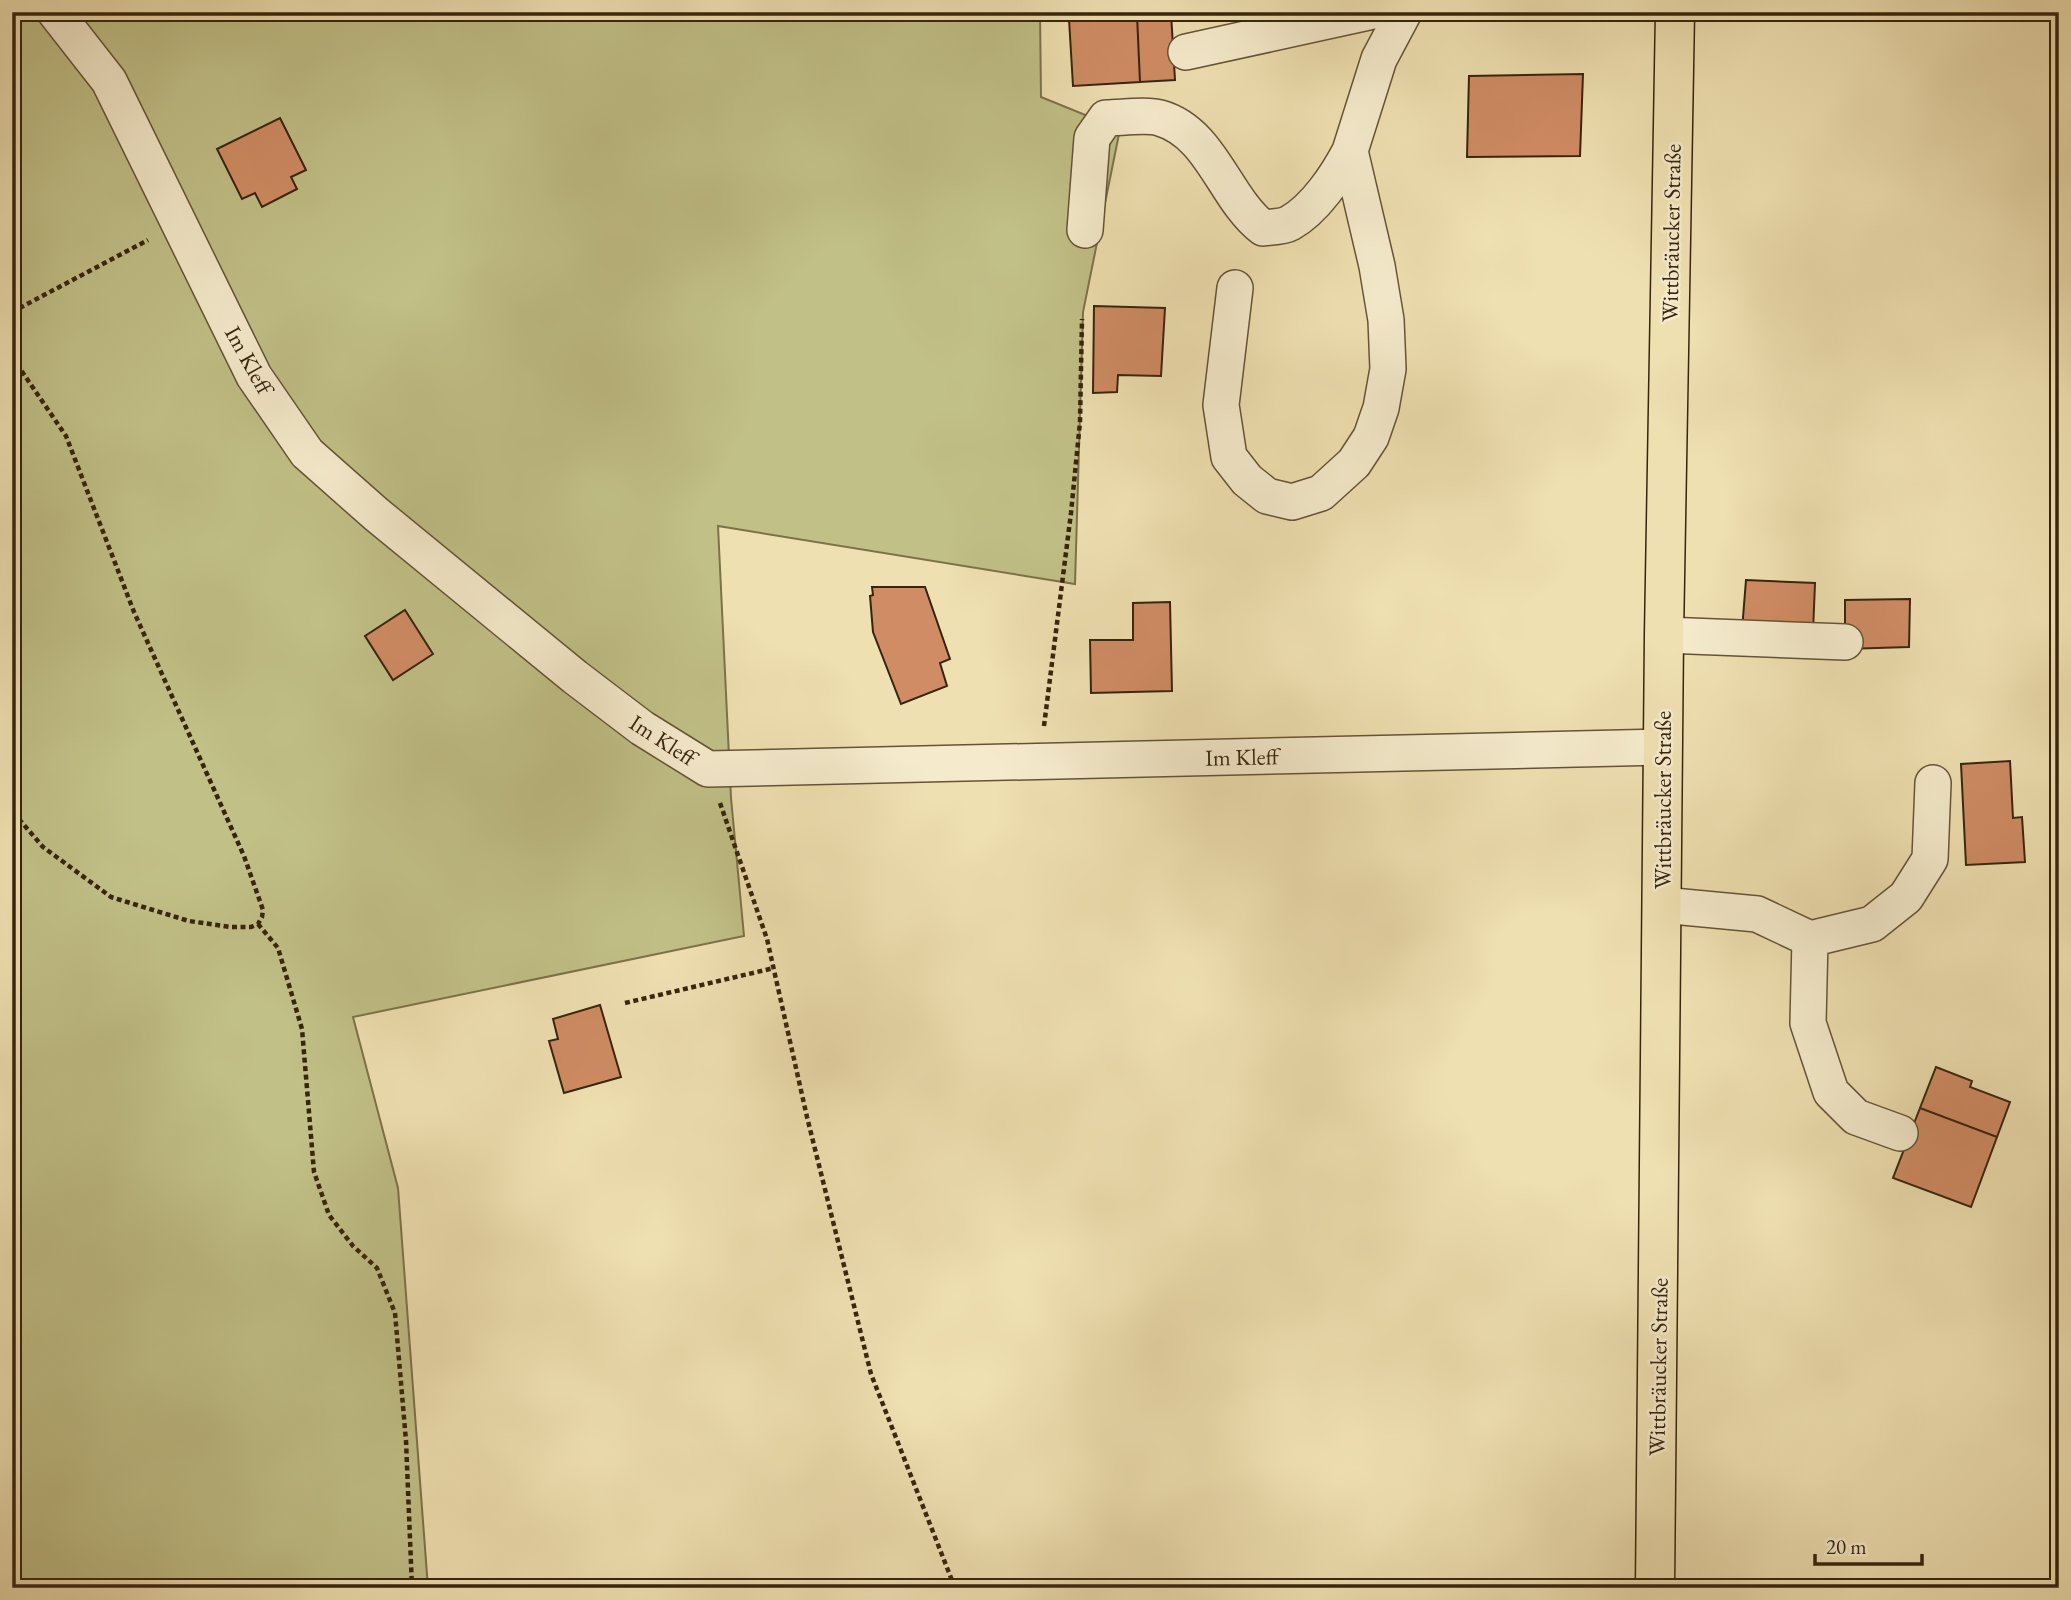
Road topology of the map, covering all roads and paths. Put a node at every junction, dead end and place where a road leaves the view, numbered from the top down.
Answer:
1 (55, 12) edge
2 (1369, 12) edge
3 (1404, 12) edge
4 (1675, 12) edge
5 (1186, 52) dead end
6 (1350, 151) junction
7 (180, 223) junction
8 (1085, 230) dead end
9 (1235, 288) dead end
10 (12, 312) edge
11 (1082, 319) dead end
12 (12, 357) edge
13 (1664, 635) junction
14 (1845, 642) dead end
15 (1663, 747) junction
16 (1039, 761) junction
17 (708, 769) junction
18 (1933, 783) dead end
19 (12, 811) edge
20 (1662, 905) junction
21 (258, 924) junction
22 (1810, 939) junction
23 (774, 968) junction
24 (625, 1003) dead end
25 (1900, 1133) dead end
26 (412, 1588) edge
27 (956, 1588) edge
28 (1655, 1588) edge

1 - 7 street, Im Kleff
2 - 5 street
3 - 6 street
4 - 13 main road, Wittbräucker Straße
6 - 8 street
6 - 9 street
7 - 10 path
7 - 17 street, Im Kleff
11 - 16 path
12 - 21 path
13 - 14 street
13 - 15 main road, Wittbräucker Straße
15 - 16 street, Im Kleff
15 - 20 main road, Wittbräucker Straße
16 - 17 street, Im Kleff
17 - 23 path
18 - 22 street
19 - 21 path
20 - 22 street
20 - 28 main road, Wittbräucker Straße
21 - 26 path
22 - 25 street
23 - 24 path
23 - 27 path

